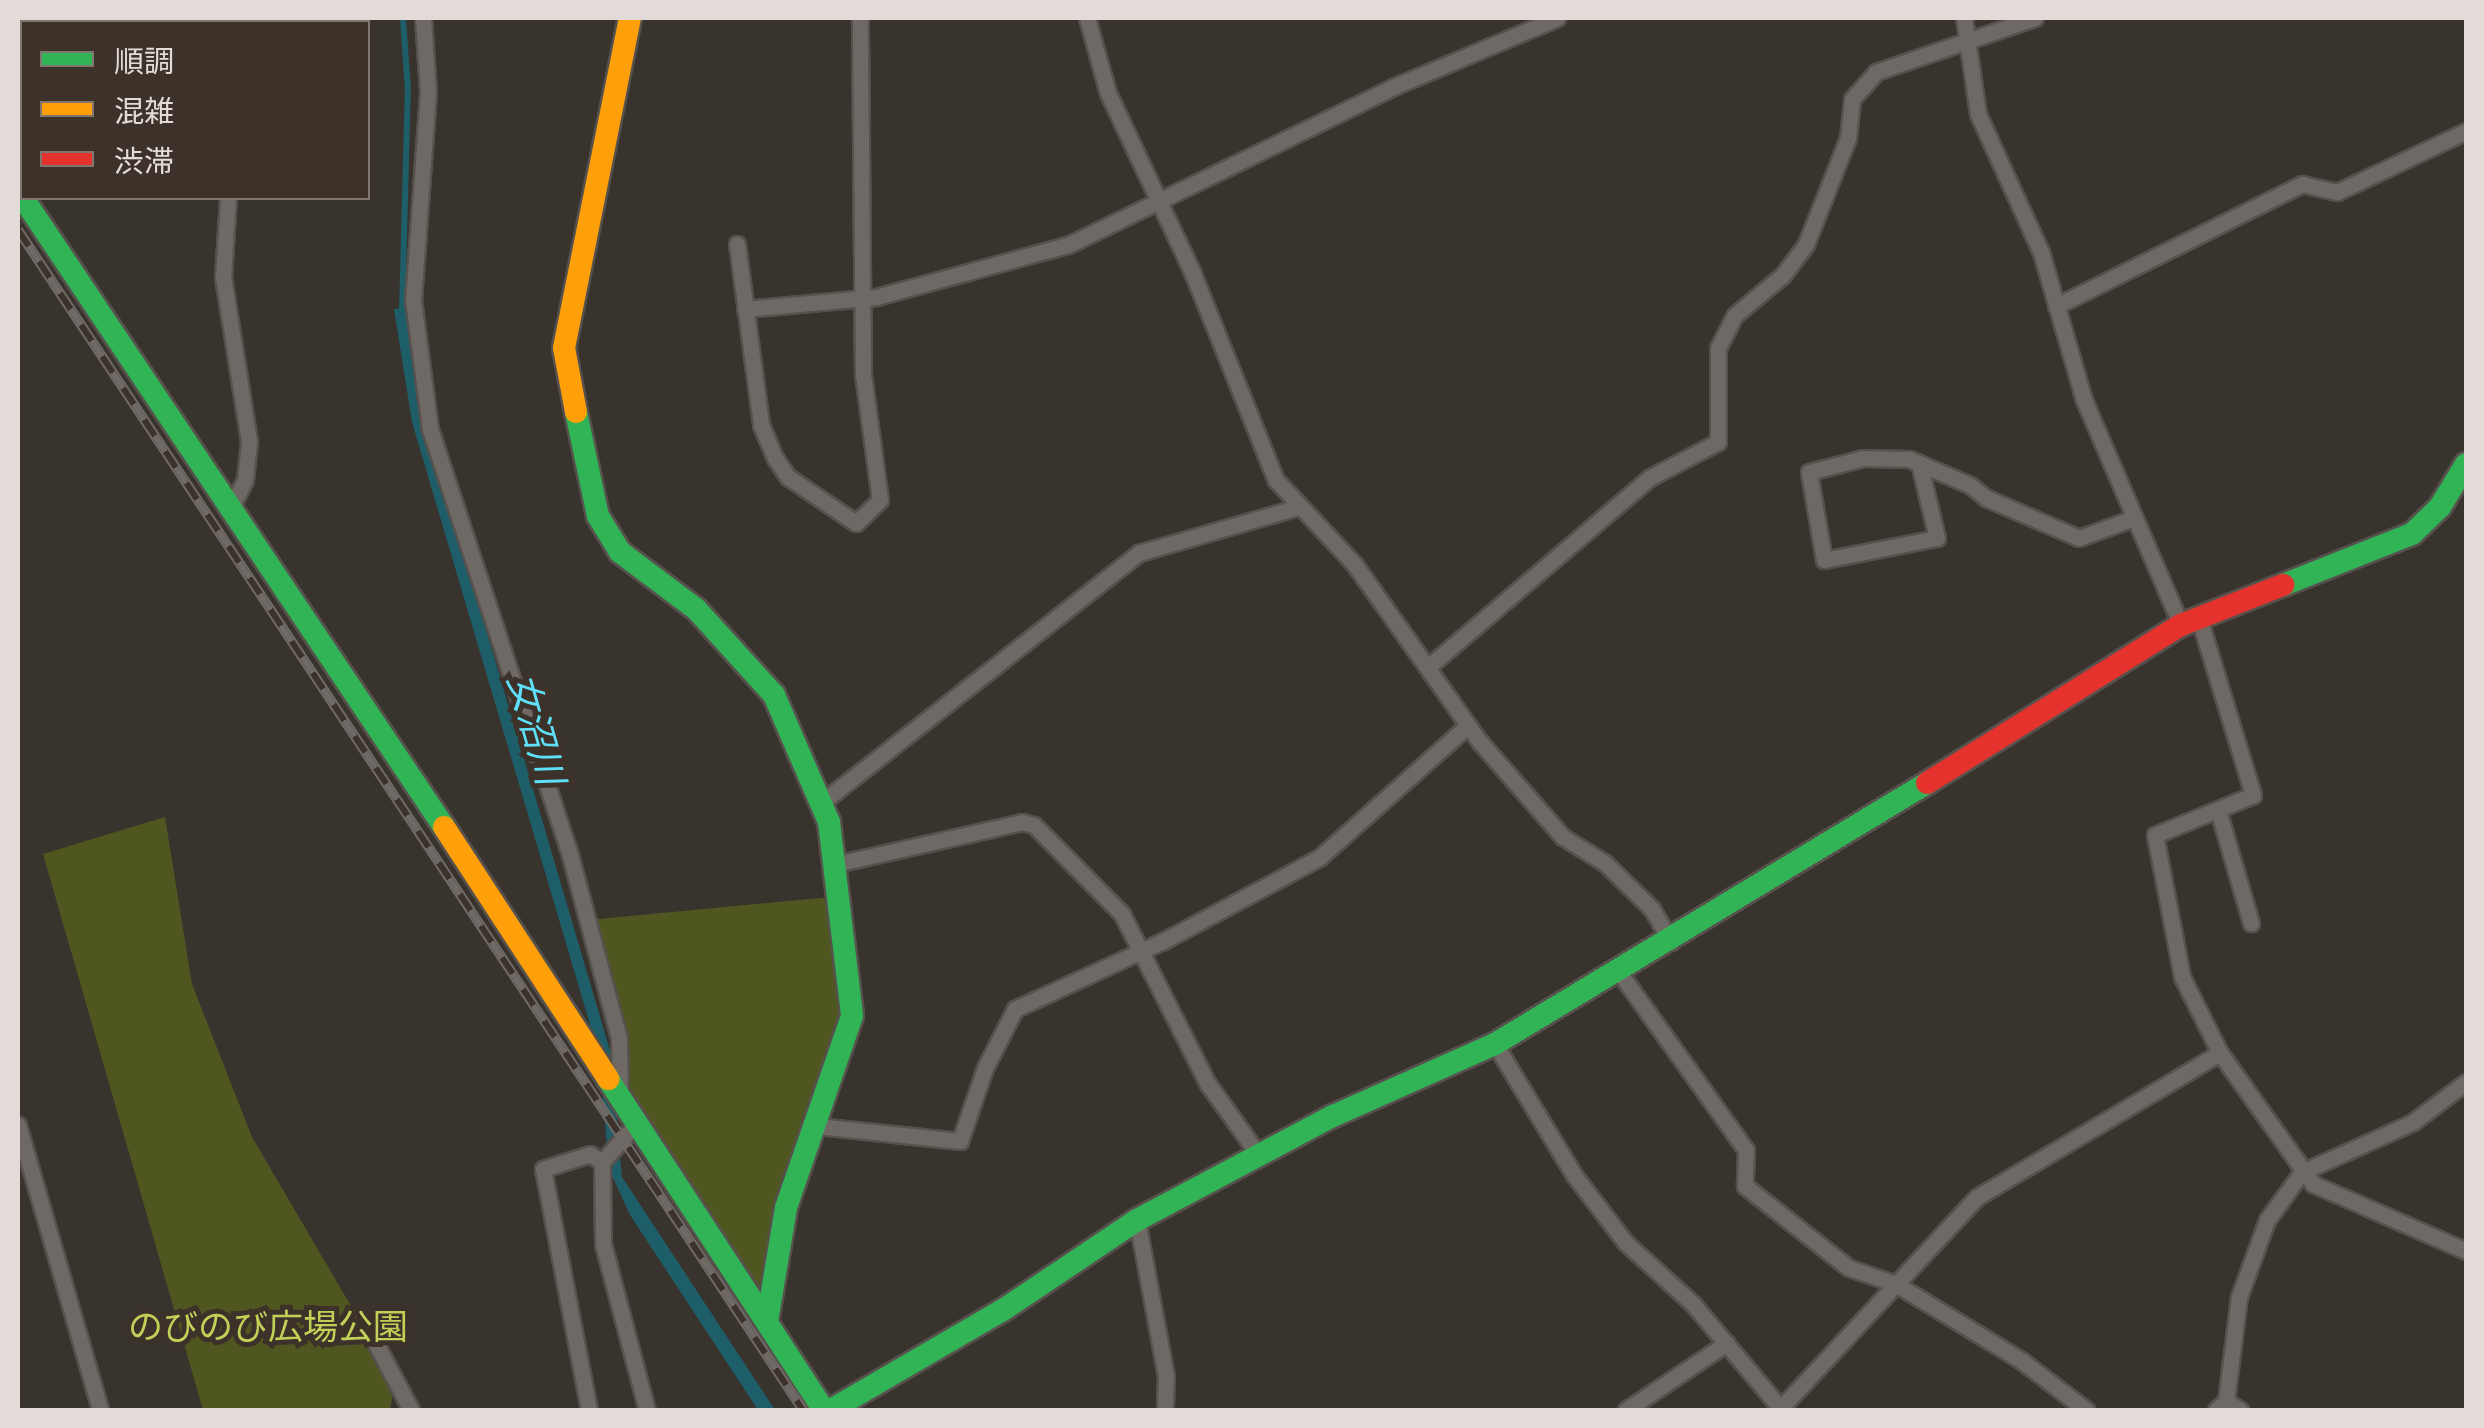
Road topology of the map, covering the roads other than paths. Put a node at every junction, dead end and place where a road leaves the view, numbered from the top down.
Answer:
1 (422, 18) edge
2 (630, 18) edge
3 (860, 18) edge
4 (1086, 18) edge
5 (1557, 18) edge
6 (1964, 18) edge
7 (2035, 18) edge
8 (1967, 40) junction
9 (20, 88) edge
10 (18, 117) edge
11 (2466, 132) edge
12 (25, 200) edge
13 (228, 200) edge
14 (1160, 200) junction
15 (737, 244) dead end
16 (864, 298) junction
17 (2056, 306) junction
18 (745, 309) junction
19 (1919, 464) junction
20 (2464, 478) edge
21 (233, 504) junction
22 (1298, 506) junction
23 (2134, 518) junction
24 (2190, 621) junction
25 (1428, 667) junction
26 (1468, 725) junction
27 (821, 803) junction
28 (2218, 810) junction
29 (836, 864) junction
30 (2251, 923) dead end
31 (1671, 942) junction
32 (1142, 951) junction
33 (1619, 972) junction
34 (1496, 1044) junction
35 (2220, 1054) junction
36 (2466, 1082) edge
37 (620, 1100) junction
38 (18, 1125) edge
39 (634, 1126) junction
40 (817, 1126) junction
41 (1260, 1157) junction
42 (602, 1161) junction
43 (2302, 1172) junction
44 (1137, 1220) junction
45 (2466, 1251) edge
46 (1896, 1284) junction
47 (767, 1322) junction
48 (366, 1326) dead end
49 (1727, 1343) junction
50 (2221, 1406) edge
51 (100, 1410) edge
52 (411, 1410) edge
53 (589, 1410) edge
54 (647, 1410) edge
55 (828, 1410) edge
56 (1165, 1410) edge
57 (1626, 1410) edge
58 (1781, 1410) edge
59 (2086, 1410) edge
60 (2240, 1410) edge

1 - 37 street
2 - 27 street
3 - 16 street
4 - 14 street
5 - 14 street
6 - 8 street
7 - 8 street
8 - 17 street
8 - 25 street
9 - 10 street
11 - 17 street
12 - 21 street
13 - 21 street
14 - 16 street
14 - 22 street
15 - 18 street
16 - 18 street
16 - 18 street
17 - 23 street
19 - 19 street
19 - 23 street
20 - 24 street
21 - 37 street
22 - 25 street
22 - 27 street
23 - 24 street
24 - 28 street
24 - 31 street
25 - 26 street
26 - 31 street
26 - 32 street
27 - 29 street
28 - 30 street
28 - 35 street
29 - 32 street
29 - 40 street
31 - 33 street
32 - 40 street
32 - 41 street
33 - 34 street
33 - 46 street
34 - 41 street
34 - 49 street
35 - 43 street
35 - 46 street
36 - 43 street
37 - 39 street
38 - 51 street
39 - 42 street
39 - 47 street
40 - 47 street
41 - 44 street
42 - 53 street
42 - 54 street
43 - 45 street
43 - 50 street
44 - 55 street
44 - 56 street
46 - 58 street
46 - 59 street
47 - 55 street
48 - 52 street
49 - 57 street
49 - 58 street
50 - 60 street

